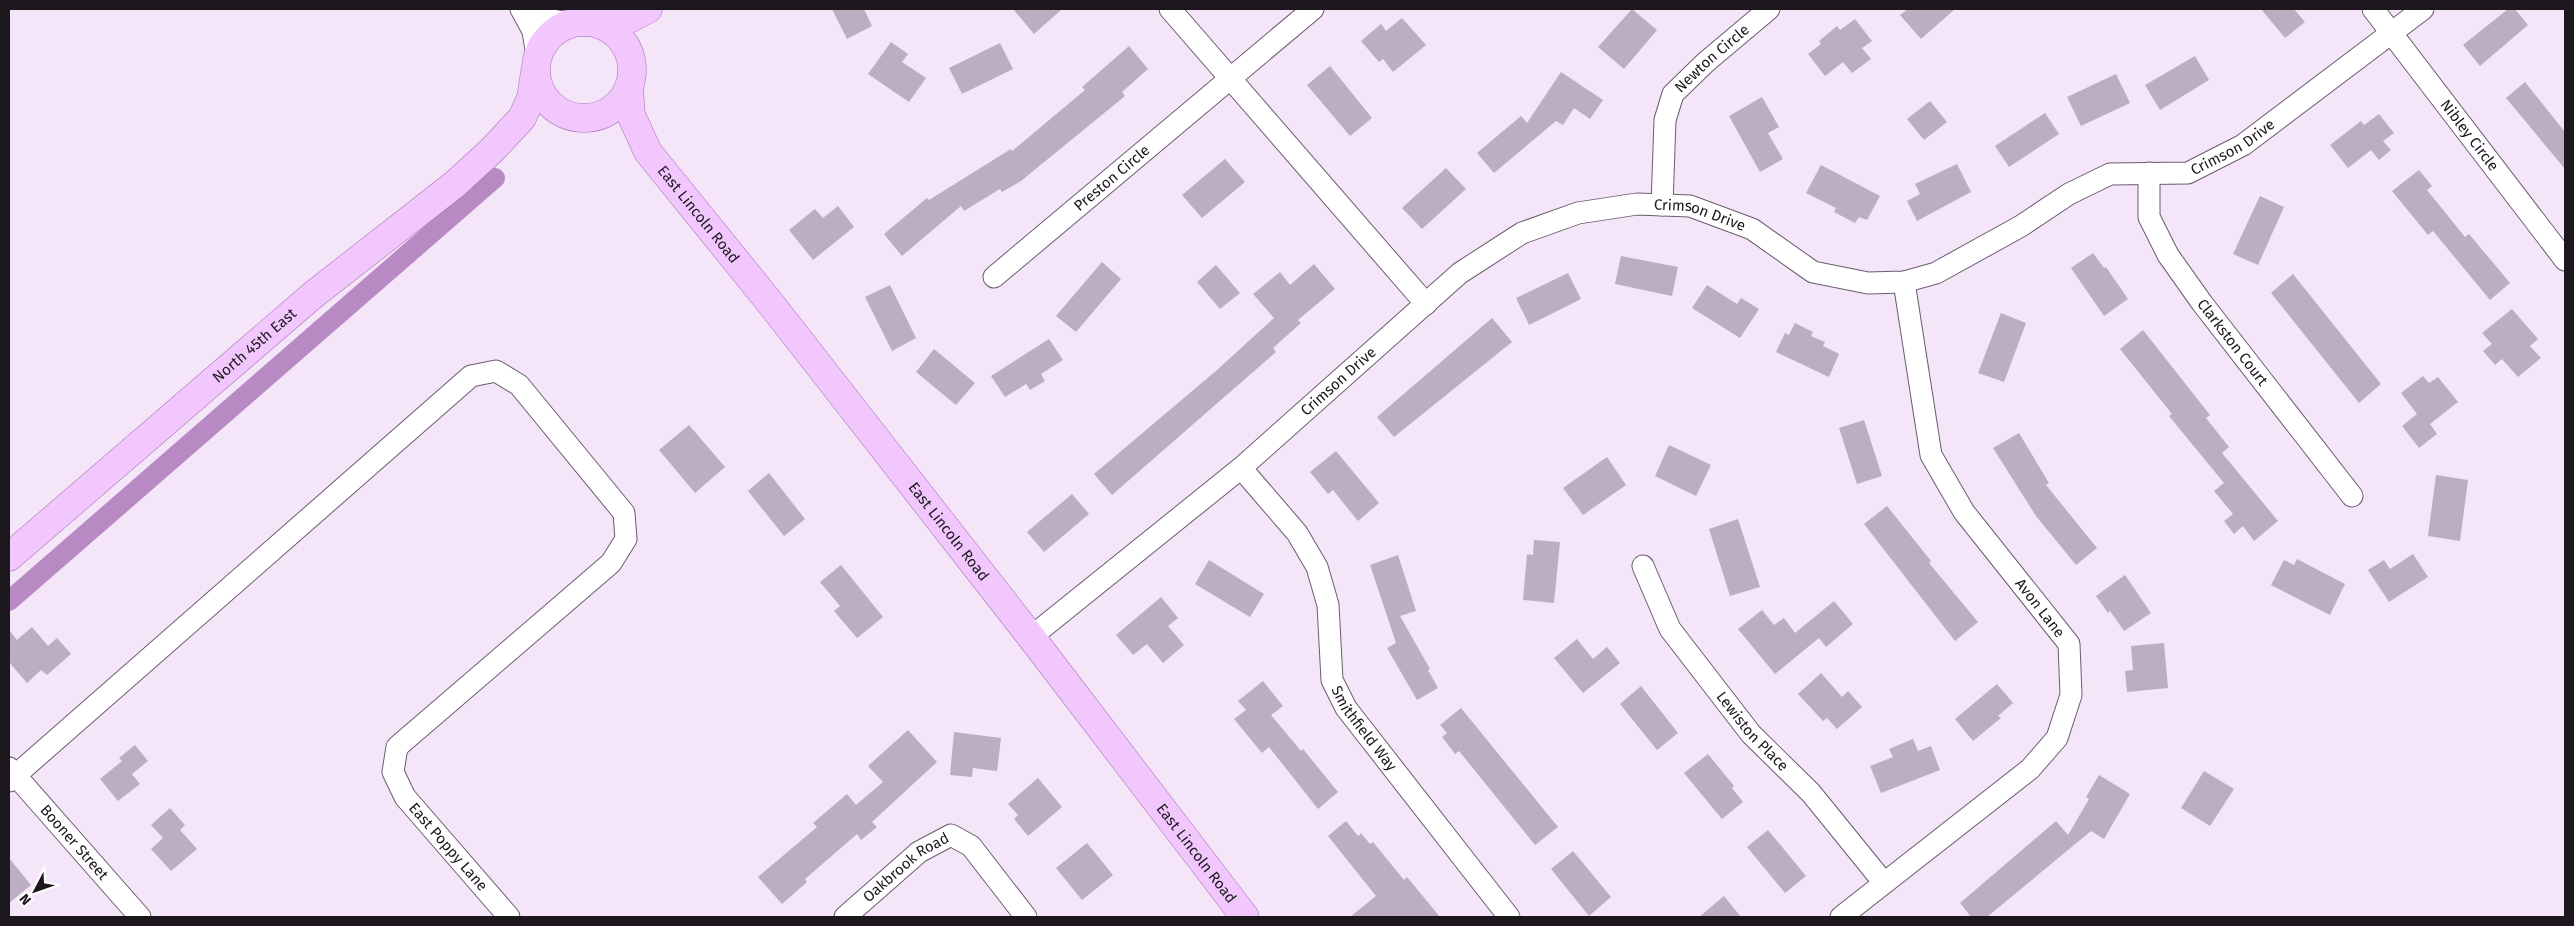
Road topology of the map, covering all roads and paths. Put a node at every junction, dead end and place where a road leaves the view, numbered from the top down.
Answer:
1 (521, 9) edge
2 (528, 9) edge
3 (650, 9) edge
4 (1170, 9) edge
5 (1313, 9) edge
6 (1769, 9) edge
7 (2373, 9) edge
8 (2422, 9) edge
9 (579, 23) junction
10 (2392, 33) junction
11 (631, 60) junction
12 (536, 64) junction
13 (1231, 80) junction
14 (629, 88) junction
15 (583, 118) junction
16 (504, 140) junction
17 (648, 152) junction
18 (2149, 173) junction
19 (1662, 205) junction
20 (2565, 260) edge
21 (994, 277) dead end
22 (1904, 282) junction
23 (1426, 304) junction
24 (1241, 468) junction
25 (2352, 496) dead end
26 (9, 557) edge
27 (1643, 566) dead end
28 (1031, 637) junction
29 (11, 775) edge
30 (1884, 883) junction
31 (140, 917) edge
32 (509, 917) edge
33 (845, 917) edge
34 (1026, 917) edge
35 (1245, 917) edge
36 (1509, 917) edge
37 (1841, 917) edge

1 - 12 street
2 - 9 street
3 - 9 main road
3 - 11 main road
4 - 13 street
5 - 13 street, Preston Circle
6 - 19 street, Newton Circle
7 - 10 street, Nibley Circle
8 - 10 street, Crimson Drive
9 - 11 main road
9 - 12 main road
10 - 18 street, Crimson Drive
10 - 20 street, Nibley Circle
11 - 14 main road
12 - 15 main road
12 - 16 main road, North 45th East
13 - 21 street, Preston Circle
13 - 23 street
14 - 15 main road
14 - 17 main road, East Lincoln Road
15 - 16 main road, North 45th East
15 - 17 main road, East Lincoln Road
16 - 26 main road, North 45th East
17 - 28 main road, East Lincoln Road
18 - 22 street, Crimson Drive
18 - 25 street, Clarkston Court
19 - 22 street, Crimson Drive
19 - 23 street, Crimson Drive
22 - 30 street, Avon Lane
23 - 24 street, Crimson Drive
24 - 28 street, Crimson Drive
24 - 36 street, Smithfield Way
27 - 30 street, Lewiston Place
28 - 35 main road, East Lincoln Road
29 - 31 street, Booner Street
29 - 32 street, East Poppy Lane
30 - 37 street, Avon Lane
33 - 34 street, Oakbrook Road

